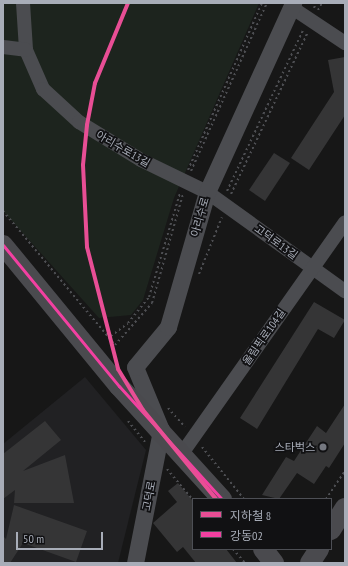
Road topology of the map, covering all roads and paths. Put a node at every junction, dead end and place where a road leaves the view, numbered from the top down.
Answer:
1 (23, 3) edge
2 (322, 3) edge
3 (292, 5) edge
4 (313, 22) junction
5 (345, 43) edge
6 (3, 47) edge
7 (26, 50) junction
8 (207, 192) junction
9 (226, 206) junction
10 (3, 211) edge
11 (345, 222) edge
12 (3, 245) edge
13 (313, 268) junction
14 (198, 276) dead end
15 (345, 291) edge
16 (115, 346) dead end
17 (161, 430) junction
18 (183, 452) junction
19 (345, 471) edge
20 (221, 498) edge
21 (327, 498) edge
22 (345, 508) edge
23 (332, 528) edge
24 (234, 550) edge
25 (264, 550) edge
26 (318, 550) edge
27 (135, 563) edge
28 (245, 563) edge
29 (274, 563) edge
30 (310, 563) edge

1 - 7 street, 아리수로13길
2 - 4 path
3 - 4 street
3 - 8 street, 아리수로
4 - 5 street
4 - 9 path
6 - 7 street
7 - 8 street, 아리수로13길
8 - 9 street, 고덕로13길
8 - 17 street, 아리수로
9 - 13 street, 고덕로13길
9 - 14 path
10 - 16 path
11 - 13 street, 올림픽로104길
12 - 17 main road
13 - 15 street, 고덕로13길
13 - 18 street, 올림픽로104길
17 - 18 main road
17 - 27 street, 고덕로
18 - 20 main road
19 - 21 path
22 - 23 main road
24 - 28 path
25 - 29 main road
26 - 30 main road

